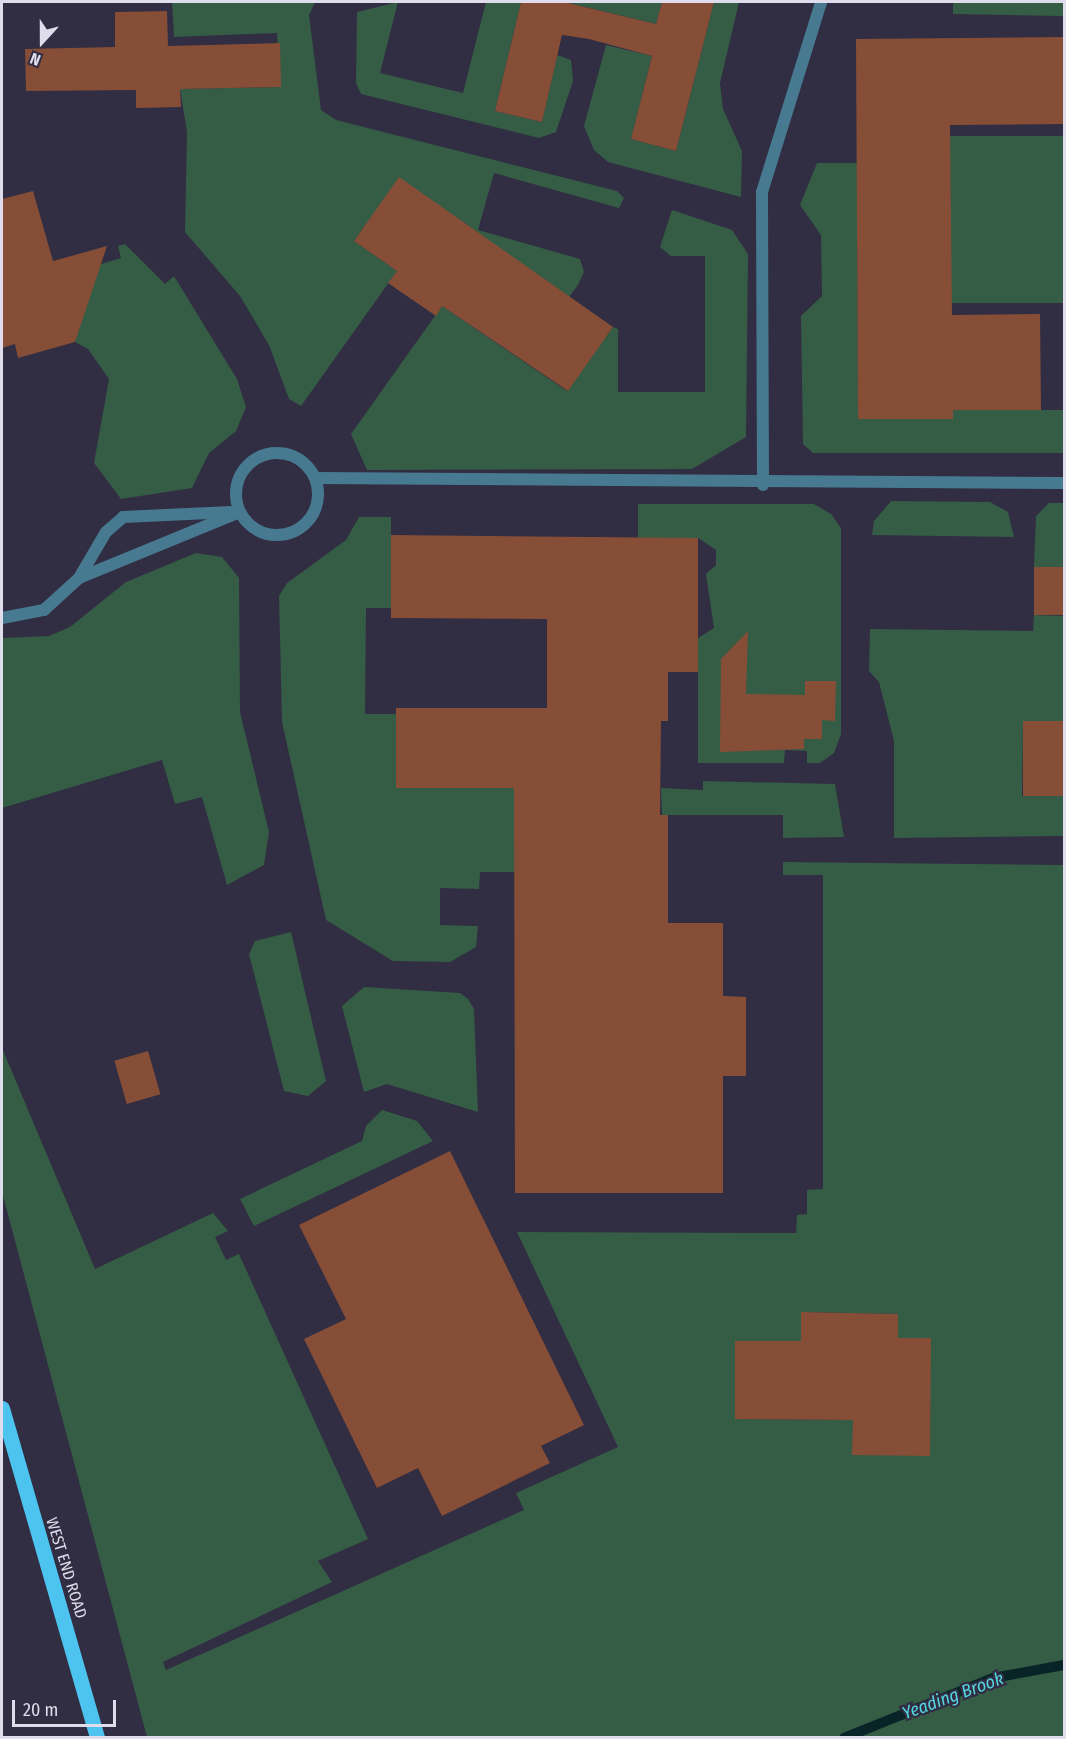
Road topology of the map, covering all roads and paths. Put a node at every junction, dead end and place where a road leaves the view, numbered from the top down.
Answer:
1 (821, 2) edge
2 (315, 478) junction
3 (1065, 483) edge
4 (763, 485) junction
5 (240, 512) junction
6 (79, 578) junction
7 (2, 618) edge
8 (2, 1408) edge
9 (98, 1737) edge

1 - 4 street
2 - 4 street
2 - 5 street
2 - 5 street
3 - 4 street
5 - 6 street
5 - 6 street
6 - 7 street
8 - 9 main road, WEST END ROAD

